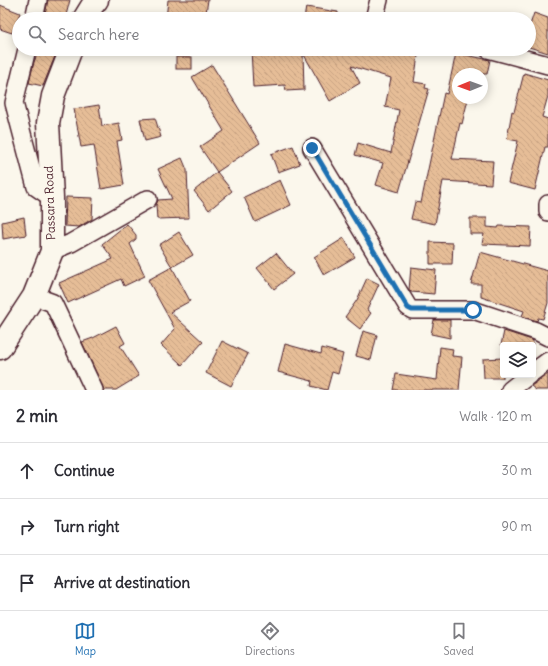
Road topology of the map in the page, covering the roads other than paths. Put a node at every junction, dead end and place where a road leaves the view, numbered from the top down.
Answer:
1 (38, 0) edge
2 (97, 0) edge
3 (378, 0) edge
4 (35, 12) edge
5 (88, 12) edge
6 (376, 12) edge
7 (25, 56) edge
8 (68, 56) edge
9 (514, 56) edge
10 (548, 65) edge
11 (312, 148) dead end
12 (52, 198) junction
13 (148, 199) dead end
14 (548, 204) edge
15 (548, 212) edge
16 (52, 251) junction
17 (34, 296) junction
18 (548, 337) edge
19 (0, 348) edge
20 (548, 361) edge
21 (536, 370) edge
22 (525, 378) edge
23 (94, 390) edge
24 (510, 390) edge

1 - 4 street
2 - 5 highway
3 - 6 street
7 - 12 street
8 - 12 highway, Passara Road
9 - 10 street
11 - 18 street
12 - 16 highway, Passara Road
13 - 16 street
14 - 15 street
16 - 17 highway, Passara Road
17 - 19 highway, Passara Road
17 - 23 street
20 - 21 street
22 - 24 street

